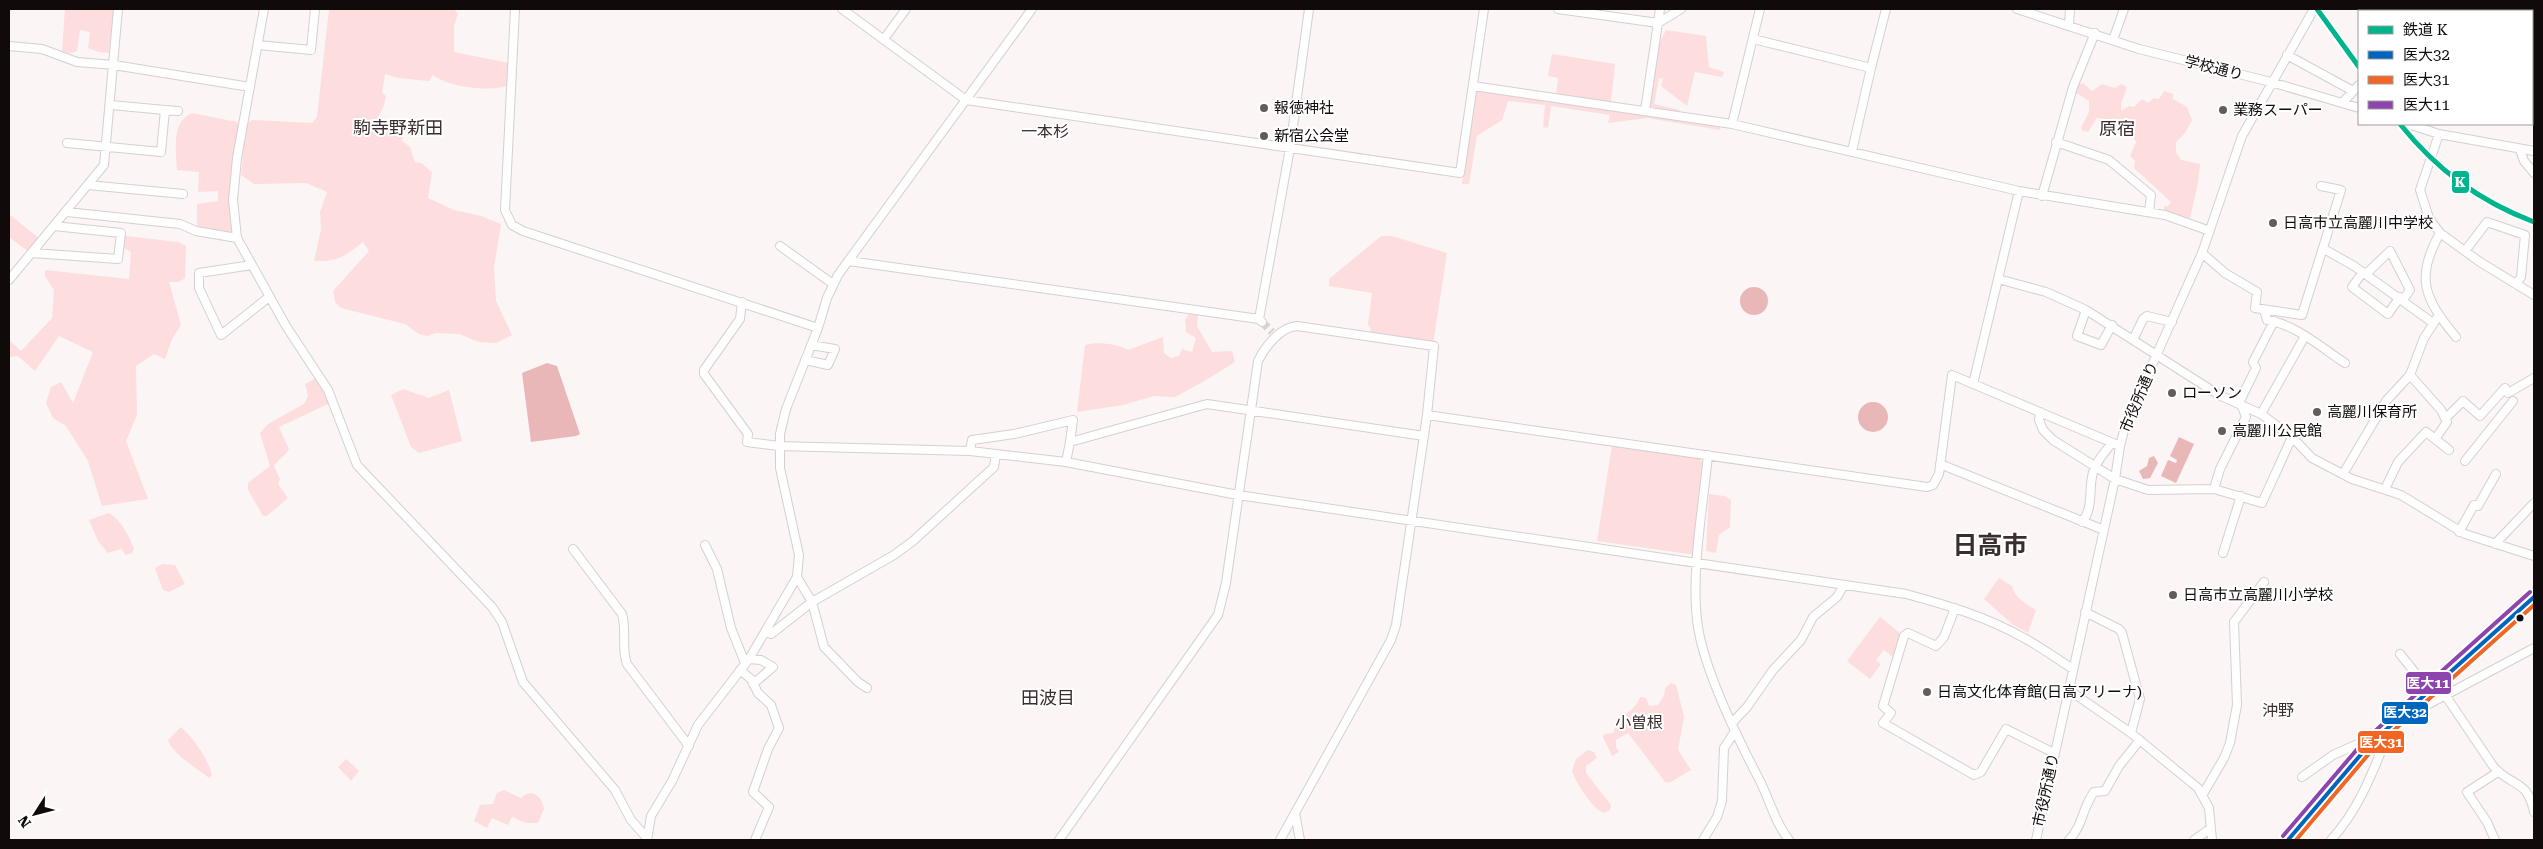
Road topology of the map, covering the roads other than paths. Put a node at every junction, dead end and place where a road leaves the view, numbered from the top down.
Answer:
1 (118, 9) edge
2 (264, 9) edge
3 (315, 9) edge
4 (515, 9) edge
5 (842, 9) edge
6 (906, 9) edge
7 (1032, 9) edge
8 (1309, 9) edge
9 (1484, 9) edge
10 (1558, 9) edge
11 (1660, 9) edge
12 (1681, 9) edge
13 (1760, 9) edge
14 (1886, 9) edge
15 (2017, 9) edge
16 (2070, 9) edge
17 (2124, 9) edge
18 (2314, 9) edge
19 (1658, 23) junction
20 (2069, 25) junction
21 (2095, 33) junction
22 (884, 39) junction
23 (1753, 39) junction
24 (2113, 40) junction
25 (258, 45) junction
26 (9, 46) edge
27 (2286, 55) junction
28 (114, 65) junction
29 (1871, 68) junction
30 (2271, 82) junction
31 (1472, 86) junction
32 (2358, 86) edge
33 (250, 87) junction
34 (2353, 91) junction
35 (966, 100) junction
36 (2343, 102) junction
37 (111, 105) junction
38 (2358, 108) edge
39 (165, 110) junction
40 (178, 111) dead end
41 (1645, 111) junction
42 (1732, 124) junction
43 (2411, 125) edge
44 (2439, 134) junction
45 (2056, 142) junction
46 (67, 143) dead end
47 (108, 148) junction
48 (1290, 148) junction
49 (2520, 150) junction
50 (1852, 151) junction
51 (2534, 151) edge
52 (2534, 174) edge
53 (88, 185) junction
54 (2321, 186) dead end
55 (2019, 191) junction
56 (183, 194) dead end
57 (2042, 196) junction
58 (67, 212) junction
59 (2149, 212) junction
60 (54, 226) junction
61 (2210, 231) junction
62 (2440, 233) junction
63 (237, 238) junction
64 (780, 246) dead end
65 (2324, 249) junction
66 (2465, 250) junction
67 (32, 253) junction
68 (2202, 253) junction
69 (849, 261) junction
70 (252, 265) junction
71 (2364, 273) junction
72 (1998, 279) junction
73 (9, 280) edge
74 (833, 284) junction
75 (2516, 284) junction
76 (2534, 295) edge
77 (269, 297) junction
78 (2402, 298) junction
79 (742, 302) junction
80 (2086, 310) junction
81 (2264, 310) junction
82 (2438, 315) junction
83 (2274, 321) junction
84 (2172, 322) junction
85 (2433, 323) junction
86 (2112, 325) junction
87 (818, 328) junction
88 (2305, 336) junction
89 (2456, 337) dead end
90 (2133, 340) junction
91 (811, 345) junction
92 (2157, 355) junction
93 (805, 360) junction
94 (2345, 363) dead end
95 (2410, 375) junction
96 (2534, 378) edge
97 (1973, 384) junction
98 (2513, 401) dead end
99 (2240, 404) junction
100 (1250, 410) junction
101 (2040, 412) junction
102 (2261, 414) junction
103 (1427, 416) junction
104 (2446, 418) junction
105 (1424, 436) junction
106 (2292, 437) junction
107 (2435, 439) junction
108 (1070, 442) junction
109 (2116, 445) junction
110 (779, 446) junction
111 (2449, 450) dead end
112 (970, 451) junction
113 (996, 454) junction
114 (1708, 455) junction
115 (2465, 460) dead end
116 (1066, 462) junction
117 (1940, 464) junction
118 (2096, 466) junction
119 (2344, 474) junction
120 (2496, 474) dead end
121 (2115, 480) junction
122 (2214, 489) junction
123 (2385, 489) junction
124 (1238, 495) junction
125 (2241, 496) junction
126 (2534, 503) edge
127 (1411, 520) junction
128 (2082, 522) junction
129 (2104, 530) junction
130 (2459, 532) junction
131 (2495, 544) junction
132 (705, 545) dead end
133 (572, 549) dead end
134 (2223, 553) dead end
135 (2534, 556) edge
136 (1698, 563) junction
137 (797, 577) junction
138 (2264, 582) dead end
139 (1844, 585) junction
140 (2534, 598) edge
141 (812, 602) junction
142 (1955, 608) junction
143 (2086, 612) junction
144 (765, 632) junction
145 (2534, 648) edge
146 (2400, 654) dead end
147 (745, 664) junction
148 (2073, 669) junction
149 (2437, 683) junction
150 (753, 684) junction
151 (867, 688) dead end
152 (2068, 690) junction
153 (2429, 690) junction
154 (2445, 695) junction
155 (2405, 712) junction
156 (1734, 727) junction
157 (2388, 728) junction
158 (2131, 733) junction
159 (2140, 740) junction
160 (2369, 745) junction
161 (689, 746) junction
162 (2054, 753) junction
163 (2498, 772) junction
164 (2302, 777) dead end
165 (2203, 794) junction
166 (1296, 812) junction
167 (2534, 812) edge
168 (2211, 828) junction
169 (647, 839) edge
170 (755, 840) edge
171 (1059, 840) edge
172 (1280, 840) edge
173 (1300, 840) edge
174 (1703, 840) edge
175 (1789, 840) edge
176 (2036, 840) edge
177 (2069, 840) edge
178 (2194, 840) edge
179 (2212, 840) edge
180 (2288, 840) edge
181 (2331, 840) edge
182 (2495, 840) edge

1 - 28 street
2 - 25 street
3 - 25 street
4 - 79 street
5 - 22 street
6 - 22 street
7 - 35 street
8 - 48 street
9 - 31 street
10 - 19 street
11 - 19 street
12 - 19 street
13 - 23 street
14 - 29 street
15 - 20 street, 学校通り
16 - 20 street
17 - 24 street
18 - 27 street, 市役所通り
19 - 41 street
20 - 21 street, 学校通り
21 - 24 street, 学校通り
21 - 45 street
22 - 35 street
23 - 29 street
23 - 42 street
24 - 30 street, 学校通り
25 - 33 street
26 - 28 street
27 - 30 street, 市役所通り
27 - 34 street
28 - 33 street
28 - 37 street
29 - 50 street
30 - 36 street, 学校通り
30 - 61 street, 市役所通り
31 - 41 street
31 - 48 street
32 - 34 street
33 - 63 street
34 - 36 street
35 - 48 street
35 - 69 street
36 - 38 street, 学校通り
37 - 39 street
37 - 47 street
39 - 40 street
39 - 47 street
41 - 42 street
42 - 50 street
43 - 44 street
44 - 49 street
44 - 62 street
45 - 57 street
45 - 59 street
46 - 47 street
47 - 53 street
48 - 69 street
49 - 51 street
49 - 52 street
50 - 55 street
53 - 56 street
53 - 58 street
54 - 65 street
55 - 57 street
55 - 72 street
57 - 59 street
58 - 60 street
58 - 63 street
59 - 61 street
60 - 67 street
60 - 67 street
61 - 68 street, 市役所通り
62 - 66 street
62 - 82 street
63 - 70 street
64 - 74 street
65 - 71 street
65 - 81 street
66 - 75 street
66 - 75 street
67 - 73 street
68 - 81 street
68 - 84 street, 市役所通り
69 - 74 street
70 - 77 street
70 - 77 street
71 - 78 street
71 - 78 street
71 - 78 street
72 - 80 street
72 - 97 street
74 - 87 street
75 - 76 street
77 - 169 street
78 - 85 street
79 - 87 street
79 - 110 street
80 - 86 street
80 - 86 street
81 - 83 street
82 - 85 street
82 - 89 street
83 - 88 street
83 - 99 street
84 - 90 street
84 - 92 street, 市役所通り
85 - 95 street
86 - 90 street
87 - 91 street
88 - 94 street
88 - 102 street
90 - 92 street
91 - 93 street
91 - 93 street
92 - 99 street
92 - 109 street, 市役所通り
93 - 110 street
95 - 104 street
95 - 119 street
96 - 104 street
97 - 101 street
97 - 117 street
98 - 115 street
99 - 102 street
99 - 122 street
100 - 103 street
100 - 105 street
100 - 108 street
100 - 124 street
101 - 109 street
101 - 118 street
102 - 106 street
103 - 105 street
103 - 114 street
104 - 107 street
105 - 127 street
106 - 119 street
106 - 125 street
107 - 111 street
107 - 123 street
108 - 112 street
108 - 116 street
109 - 118 street
109 - 121 street, 市役所通り
110 - 112 street
110 - 137 street
112 - 113 street
113 - 116 street
113 - 141 street
114 - 117 street
114 - 136 street
116 - 124 street
117 - 128 street
118 - 121 street
118 - 128 street
119 - 123 street
120 - 130 street
121 - 122 street
121 - 129 street, 市役所通り
122 - 125 street
123 - 130 street
124 - 127 street
124 - 171 street
125 - 134 street
126 - 131 street
127 - 136 street
127 - 166 street
128 - 129 street
129 - 143 street, 市役所通り
130 - 131 street
131 - 135 street
132 - 147 street
133 - 161 street
136 - 139 street
136 - 156 street
137 - 141 street
137 - 144 street
138 - 165 street
139 - 142 street
139 - 156 street
140 - 149 street
141 - 144 street
141 - 151 street
142 - 148 street
142 - 162 street
143 - 148 street, 市役所通り
143 - 158 street
144 - 147 street
145 - 154 street
146 - 153 street
147 - 150 street
147 - 150 street
147 - 161 street
148 - 152 street, 市役所通り
149 - 153 street
149 - 154 street
150 - 170 street
152 - 158 street
152 - 162 street, 市役所通り
153 - 155 street
154 - 155 street
154 - 163 street
155 - 157 street
156 - 174 street
156 - 175 street
157 - 160 street
157 - 181 street
158 - 159 street
159 - 165 street
159 - 177 street
160 - 164 street
160 - 180 street
161 - 169 street
162 - 176 street, 市役所通り
163 - 167 street
163 - 182 street
165 - 168 street
166 - 172 street
166 - 173 street
168 - 178 street
168 - 179 street

